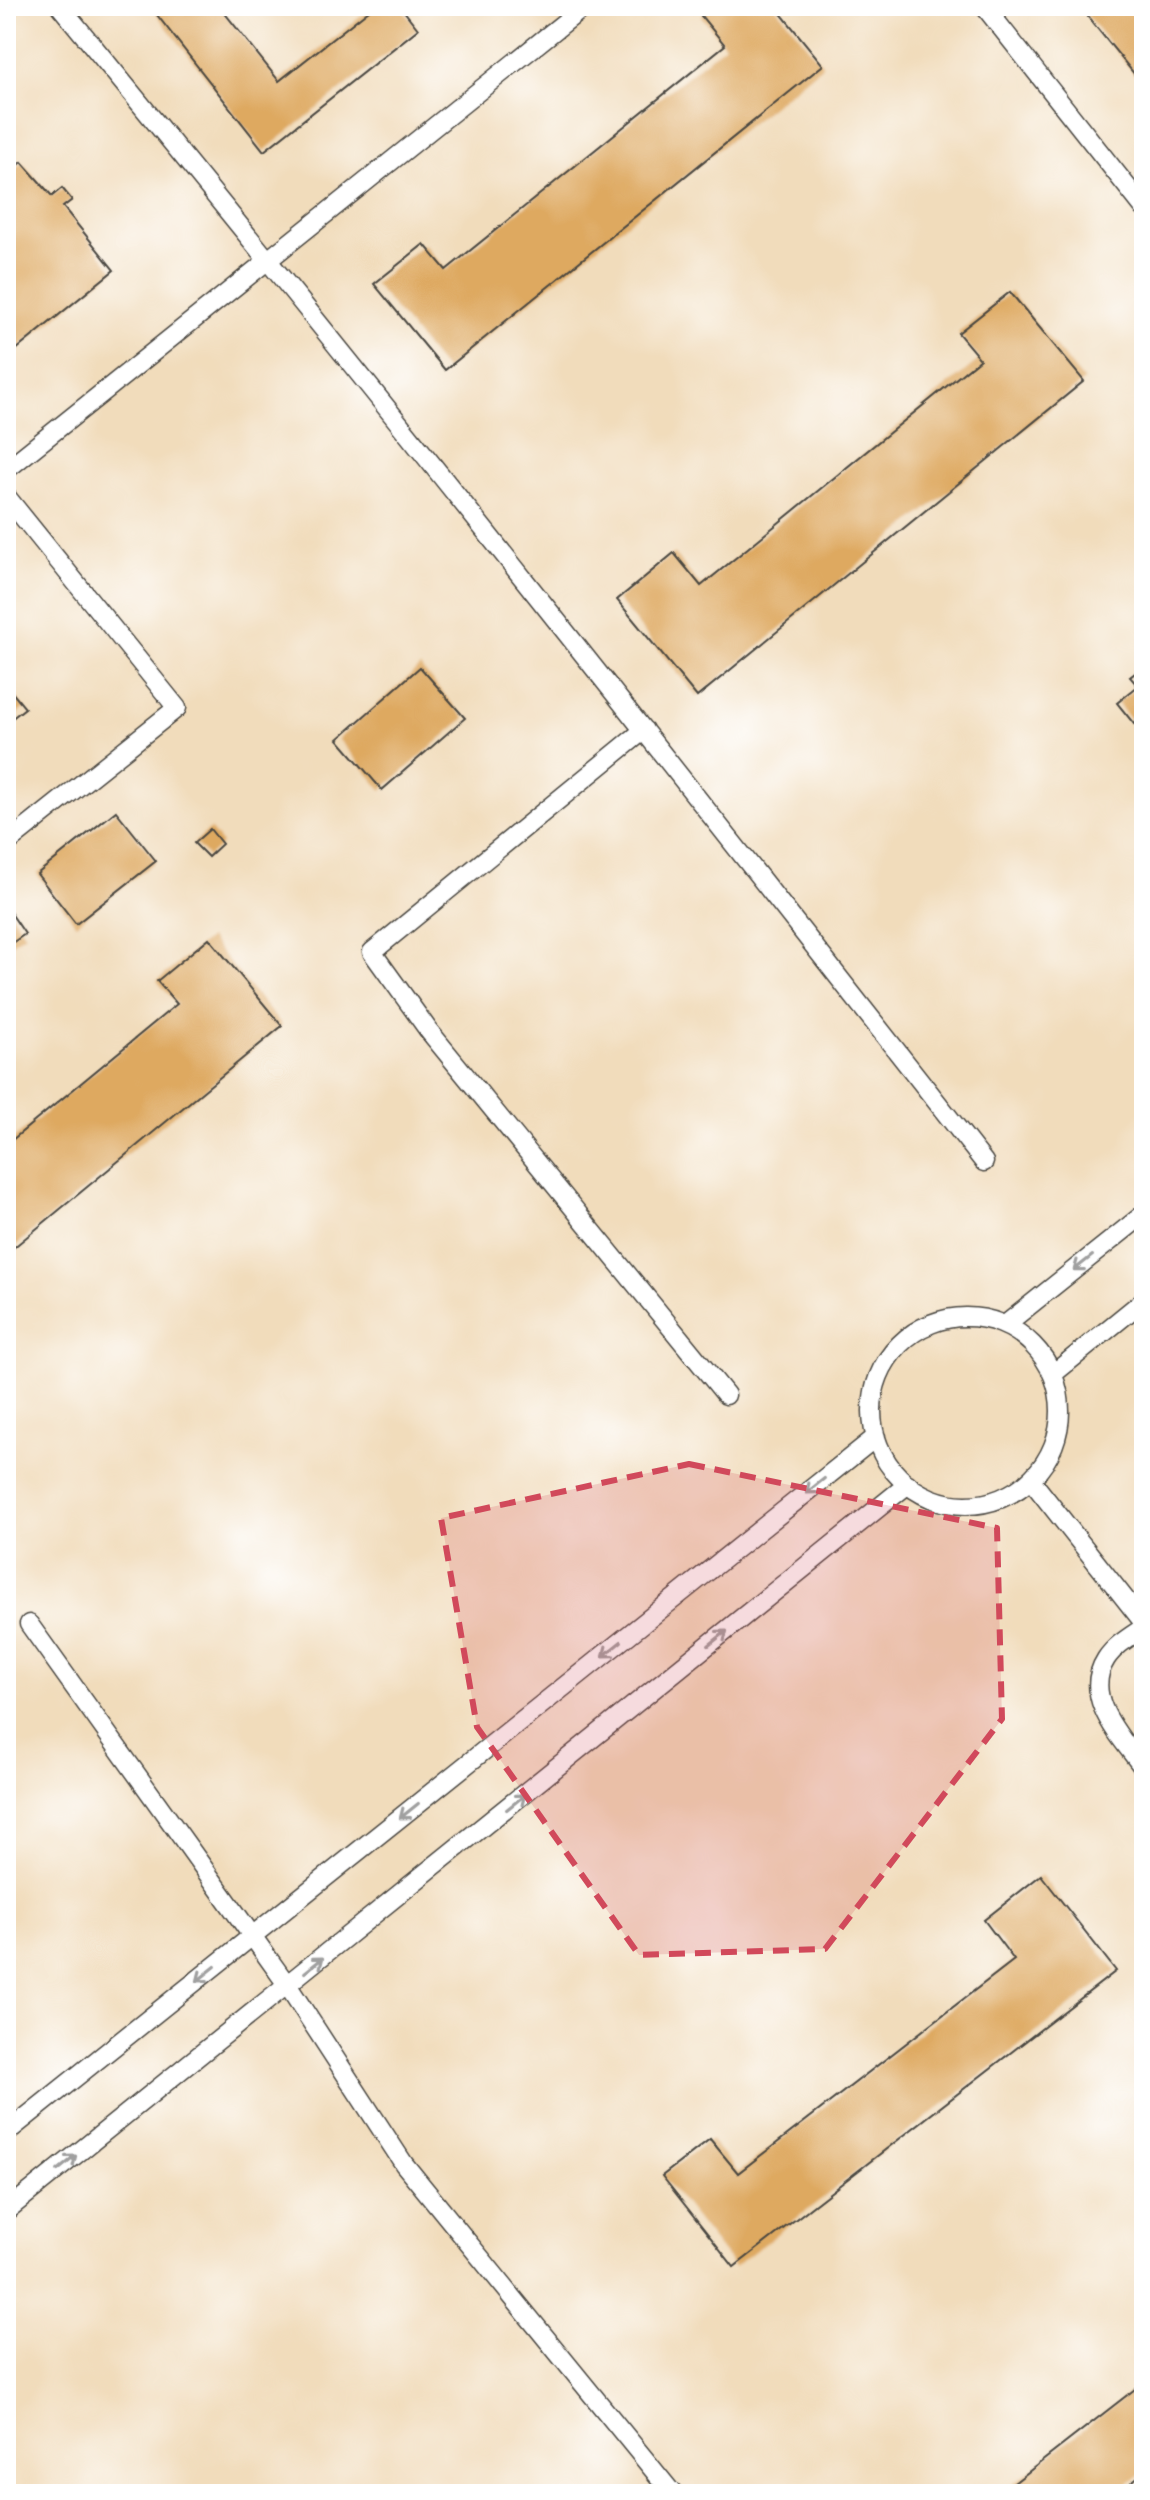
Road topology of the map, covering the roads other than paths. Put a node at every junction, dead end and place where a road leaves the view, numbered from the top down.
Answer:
1 (60, 6) edge
2 (585, 6) edge
3 (984, 6) edge
4 (1144, 208) edge
5 (269, 260) junction
6 (6, 470) edge
7 (6, 496) edge
8 (644, 730) junction
9 (6, 844) edge
10 (984, 1162) dead end
11 (1144, 1214) edge
12 (1144, 1300) edge
13 (1005, 1325) junction
14 (1053, 1374) junction
15 (726, 1395) dead end
16 (876, 1437) junction
17 (1031, 1480) junction
18 (908, 1484) junction
19 (29, 1624) dead end
20 (1144, 1625) edge
21 (1144, 1769) edge
22 (253, 1936) junction
23 (288, 1986) junction
24 (6, 2133) edge
25 (6, 2211) edge
26 (673, 2494) edge

1 - 5 lane
2 - 5 lane
3 - 4 lane
5 - 6 lane
5 - 8 lane
7 - 9 lane
8 - 10 lane
8 - 15 lane
11 -> 13 lane
12 - 14 lane
13 - 14 lane
13 - 16 lane
14 - 17 lane
16 - 18 lane
16 -> 22 lane
17 - 18 lane
17 - 20 lane
23 -> 18 lane
19 - 22 lane
20 - 21 lane
22 - 23 lane
22 -> 24 lane
25 -> 23 lane
23 - 26 lane

